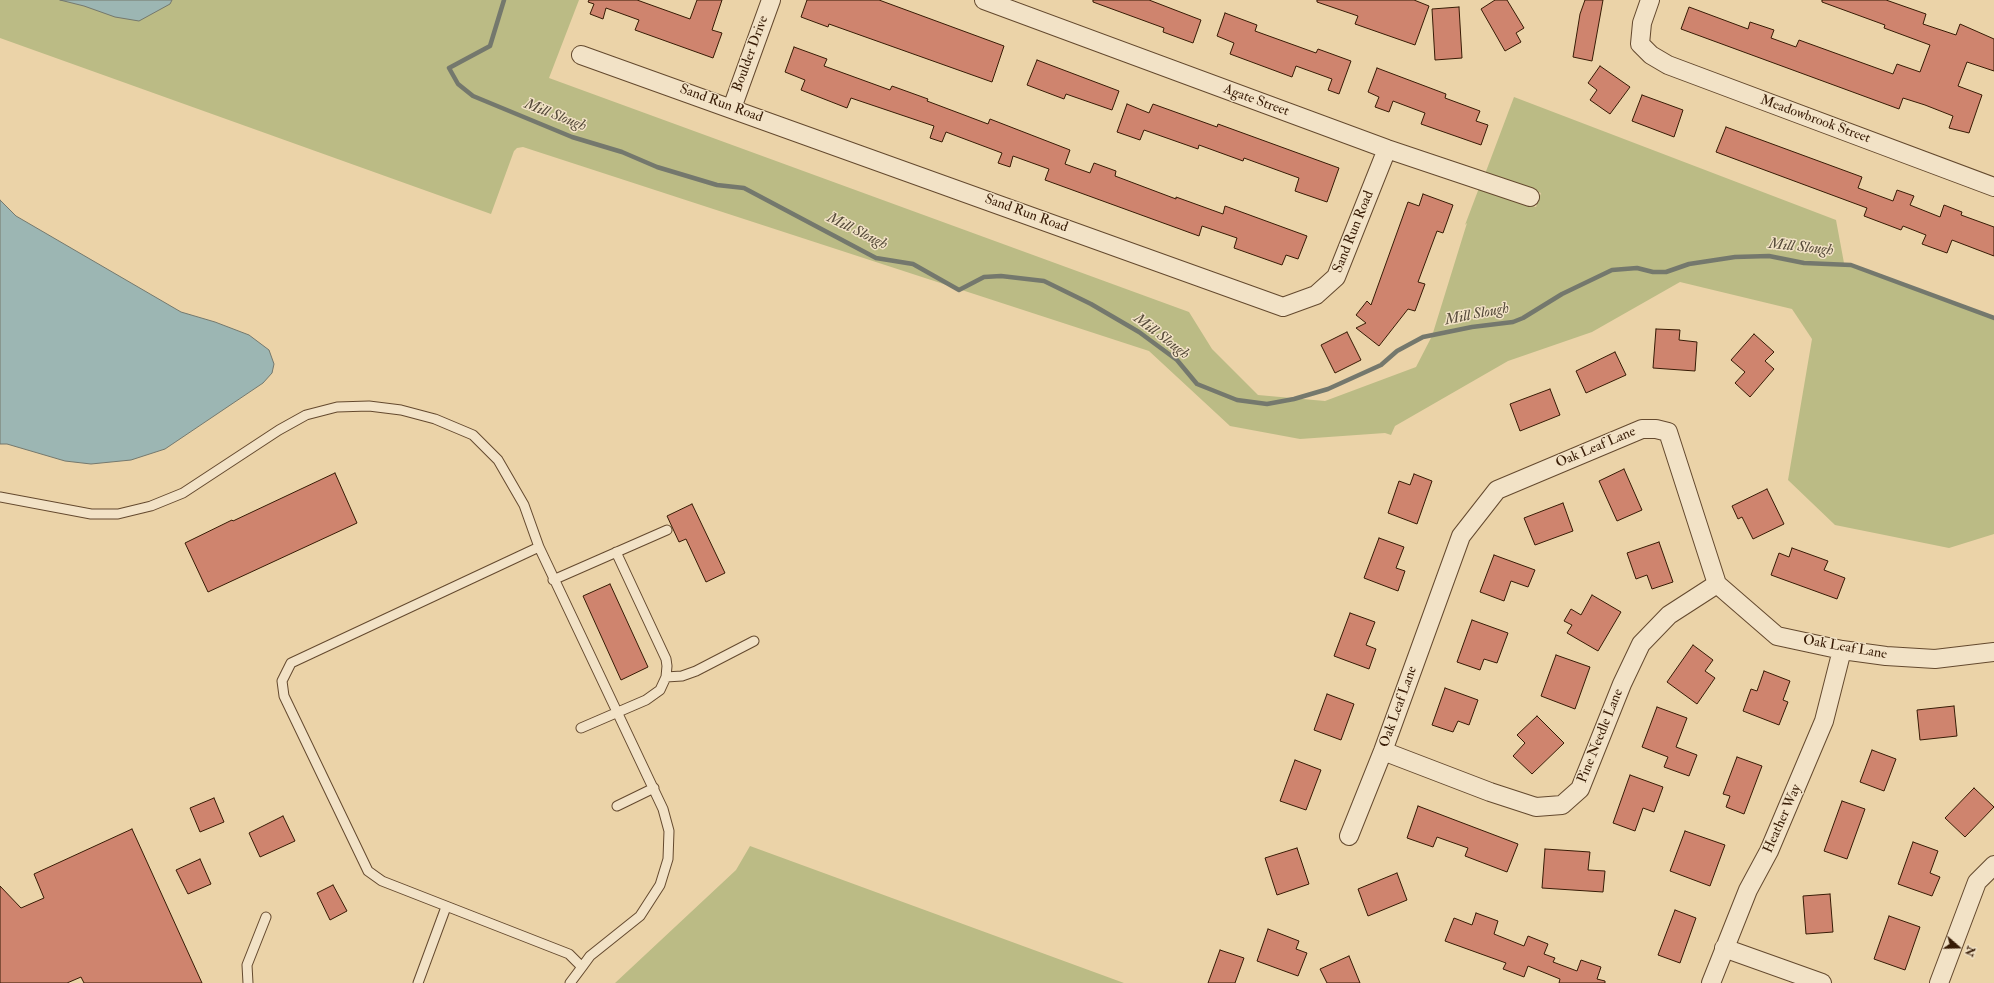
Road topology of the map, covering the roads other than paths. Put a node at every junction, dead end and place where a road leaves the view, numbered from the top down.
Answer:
1 (771, 0) edge
2 (984, 0) edge
3 (1650, 0) edge
4 (581, 55) dead end
5 (732, 108) junction
6 (1387, 149) junction
7 (1994, 187) edge
8 (1530, 197) dead end
9 (0, 497) edge
10 (667, 530) dead end
11 (539, 547) junction
12 (616, 552) junction
13 (553, 580) junction
14 (1717, 584) junction
15 (754, 641) dead end
16 (1842, 650) junction
17 (1994, 652) edge
18 (666, 677) junction
19 (617, 712) junction
20 (581, 728) dead end
21 (1383, 751) junction
22 (654, 788) junction
23 (617, 806) dead end
24 (1349, 836) dead end
25 (1994, 865) edge
26 (446, 907) junction
27 (266, 917) dead end
28 (1724, 948) junction
29 (582, 967) junction
30 (248, 983) edge
31 (418, 983) edge
32 (570, 983) edge
33 (1711, 983) edge
34 (1822, 983) edge
35 (1939, 983) edge

1 - 5 street, Boulder Drive
2 - 6 street, Agate Street
3 - 7 street, Meadowbrook Street
4 - 5 street, Sand Run Road
5 - 6 street, Sand Run Road
6 - 8 street, Agate Street
9 - 11 lane
10 - 12 lane
11 - 13 lane
11 - 26 lane
12 - 13 lane
12 - 18 lane
13 - 19 lane
14 - 16 street, Oak Leaf Lane
14 - 21 street, Pine Needle Lane
14 - 21 street, Oak Leaf Lane
15 - 18 lane
16 - 17 street, Oak Leaf Lane
16 - 28 street, Heather Way
18 - 19 lane
19 - 20 lane
19 - 22 lane
21 - 24 street, Oak Leaf Lane
22 - 23 lane
22 - 29 lane
25 - 35 street
26 - 29 lane
26 - 31 lane
27 - 30 lane
28 - 33 street, Heather Way
28 - 34 street
29 - 32 lane

